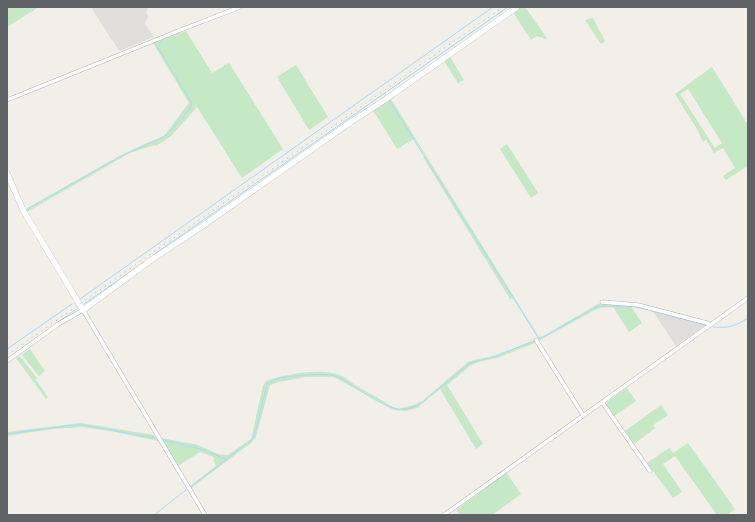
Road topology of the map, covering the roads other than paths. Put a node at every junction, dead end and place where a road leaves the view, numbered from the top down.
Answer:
1 (240, 7) edge
2 (517, 7) edge
3 (7, 100) edge
4 (7, 173) edge
5 (748, 298) edge
6 (602, 302) dead end
7 (83, 310) junction
8 (710, 325) junction
9 (536, 340) dead end
10 (7, 361) edge
11 (602, 402) junction
12 (583, 415) junction
13 (650, 471) dead end
14 (205, 515) edge
15 (444, 515) edge

1 - 3 street
2 - 7 street
4 - 7 street
5 - 8 street
6 - 8 street
7 - 10 street
7 - 14 street
8 - 11 street
9 - 12 street
11 - 12 street
11 - 13 street
12 - 15 street

